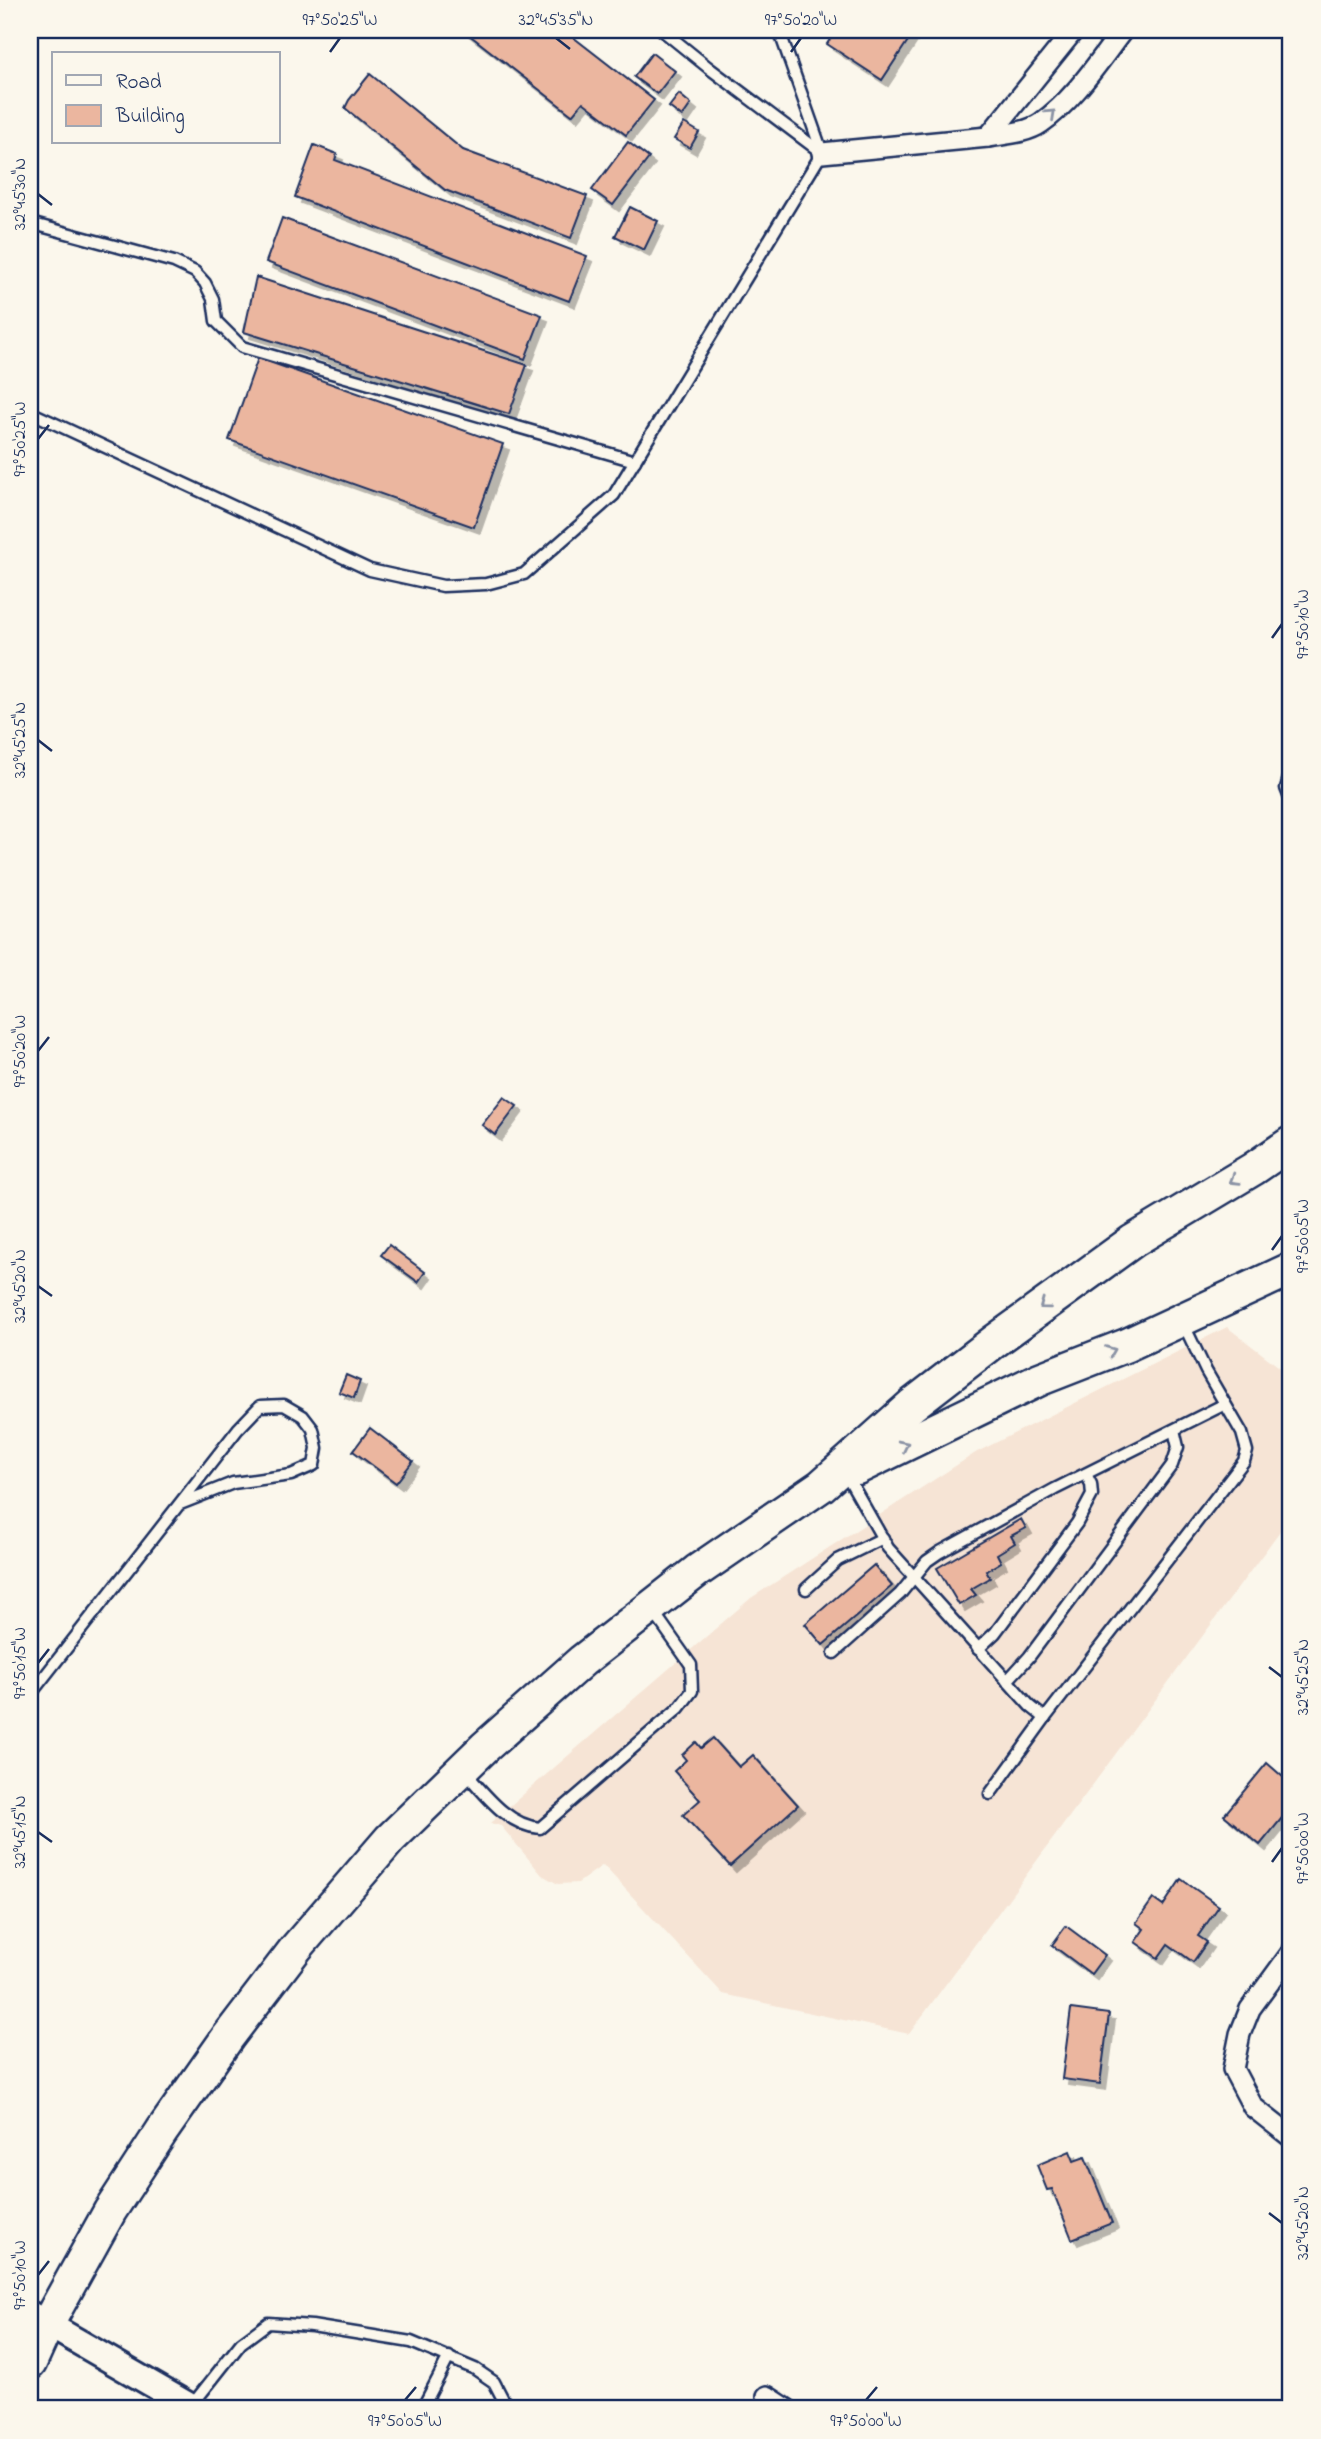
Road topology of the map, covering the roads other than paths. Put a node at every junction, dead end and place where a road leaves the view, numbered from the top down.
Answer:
1 (662, 30) edge
2 (779, 30) edge
3 (1074, 30) edge
4 (1123, 30) edge
5 (988, 137) junction
6 (822, 153) junction
7 (30, 223) edge
8 (30, 412) edge
9 (635, 461) junction
10 (1291, 772) edge
11 (1291, 801) edge
12 (1291, 1143) edge
13 (1291, 1269) edge
14 (1181, 1320) junction
15 (1225, 1404) junction
16 (1174, 1430) junction
17 (1086, 1474) junction
18 (834, 1480) junction
19 (180, 1504) junction
20 (883, 1538) junction
21 (915, 1578) junction
22 (806, 1589) dead end
23 (651, 1607) junction
24 (978, 1648) junction
25 (834, 1653) dead end
26 (1007, 1681) junction
27 (30, 1695) edge
28 (1045, 1718) junction
29 (462, 1769) junction
30 (990, 1794) dead end
31 (1291, 1953) edge
32 (1291, 2137) edge
33 (39, 2318) edge
34 (449, 2357) junction
35 (30, 2363) edge
36 (768, 2396) dead end
37 (193, 2408) edge
38 (422, 2409) edge
39 (508, 2409) edge
40 (787, 2409) edge

1 - 6 lane
2 - 6 lane
3 - 5 street
5 -> 4 street
5 - 6 street
6 - 9 lane
7 - 9 lane
8 - 9 lane
10 - 11 lane
12 -> 18 main road
13 - 14 main road
14 - 15 lane
18 -> 14 main road
15 - 16 lane
15 - 28 lane
16 - 17 lane
16 - 26 lane
17 - 21 lane
17 - 24 lane
18 - 20 lane
18 - 23 main road
19 - 19 lane
19 - 27 lane
20 - 21 lane
20 - 22 lane
21 - 24 lane
21 - 25 lane
23 - 29 main road
23 - 29 lane
24 - 26 lane
26 - 28 lane
28 - 30 lane
29 - 33 main road
31 - 32 street
33 - 35 main road
33 - 37 street
34 - 37 lane
34 - 38 lane
34 - 39 lane
36 - 40 street

